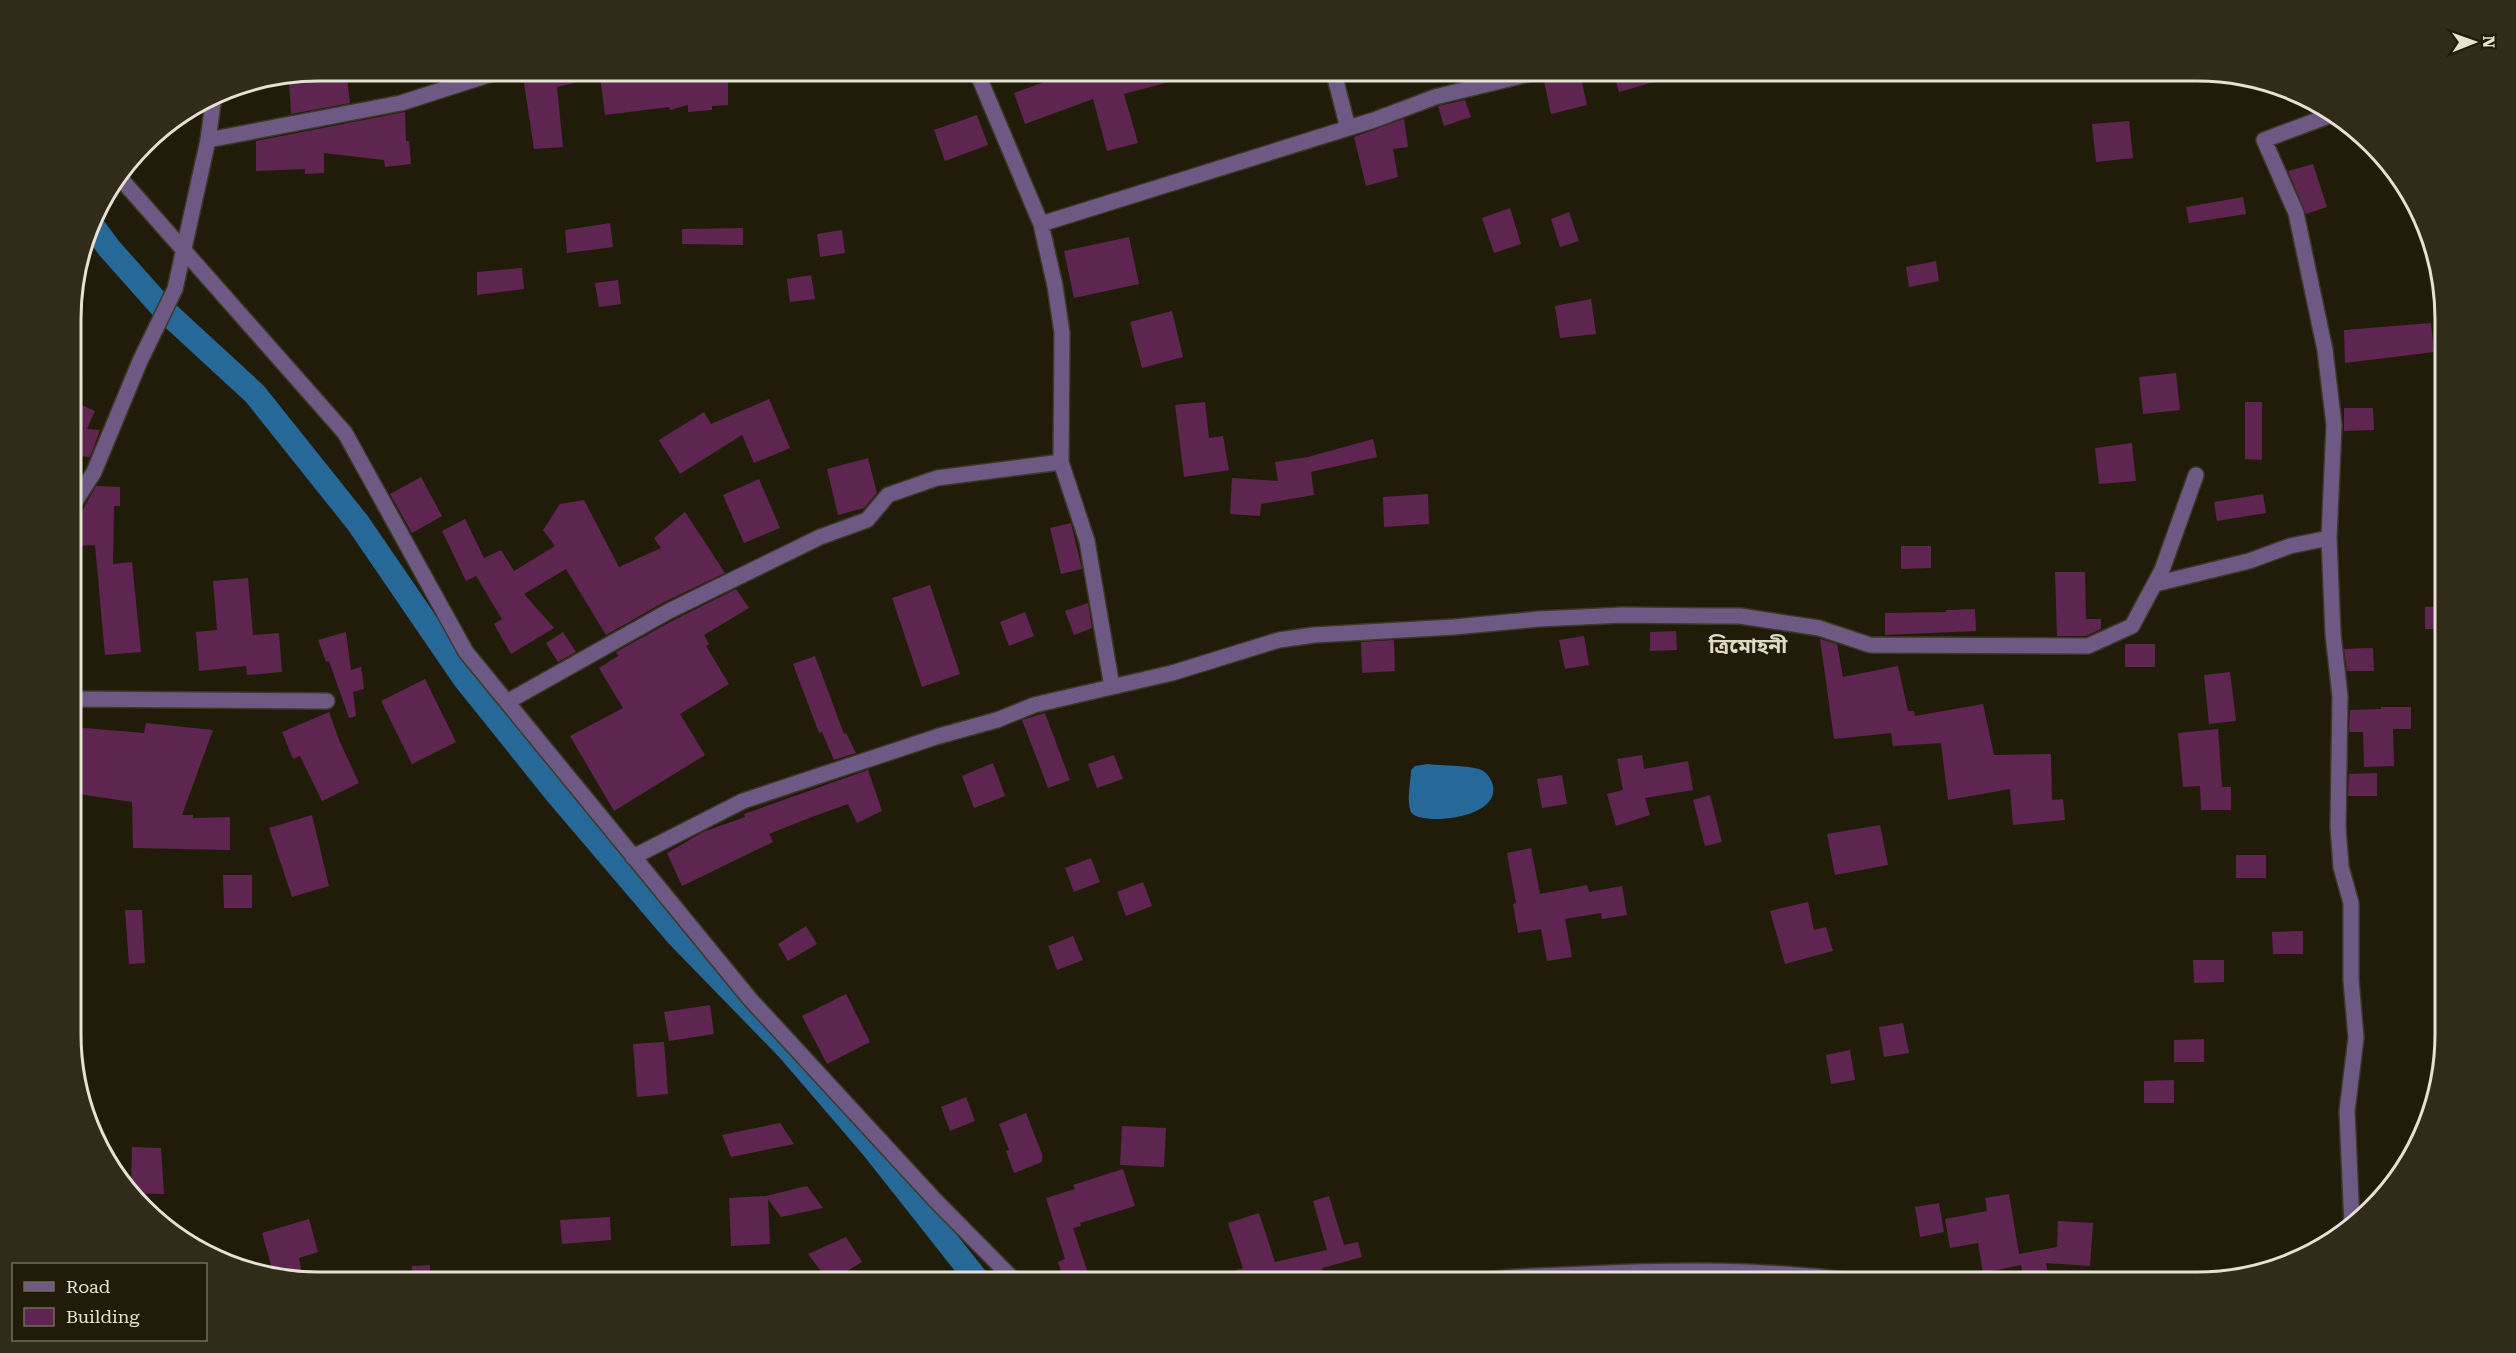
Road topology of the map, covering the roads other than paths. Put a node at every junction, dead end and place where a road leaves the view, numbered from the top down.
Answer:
1 (470, 81) edge
2 (981, 81) edge
3 (1336, 81) edge
4 (1500, 81) edge
5 (213, 107) edge
6 (2324, 118) edge
7 (1348, 128) junction
8 (208, 140) junction
9 (124, 183) edge
10 (1041, 224) junction
11 (184, 249) junction
12 (1061, 462) junction
13 (2196, 475) dead end
14 (81, 493) edge
15 (2329, 538) junction
16 (2155, 585) junction
17 (1112, 687) junction
18 (81, 699) edge
19 (327, 701) dead end
20 (507, 702) junction
21 (633, 857) junction
22 (2352, 1215) edge
23 (1006, 1272) edge
24 (1618, 1272) edge
25 (1755, 1272) edge

1 - 8 street
2 - 10 street
3 - 7 street
4 - 7 street
5 - 8 street
6 - 15 street
7 - 10 street
8 - 11 street
9 - 11 street
10 - 12 street
11 - 14 street
11 - 20 street
12 - 17 street
12 - 20 street
13 - 16 street
15 - 16 street
15 - 22 street
16 - 17 street
17 - 21 street
18 - 19 street
20 - 21 street
21 - 23 street
24 - 25 street

